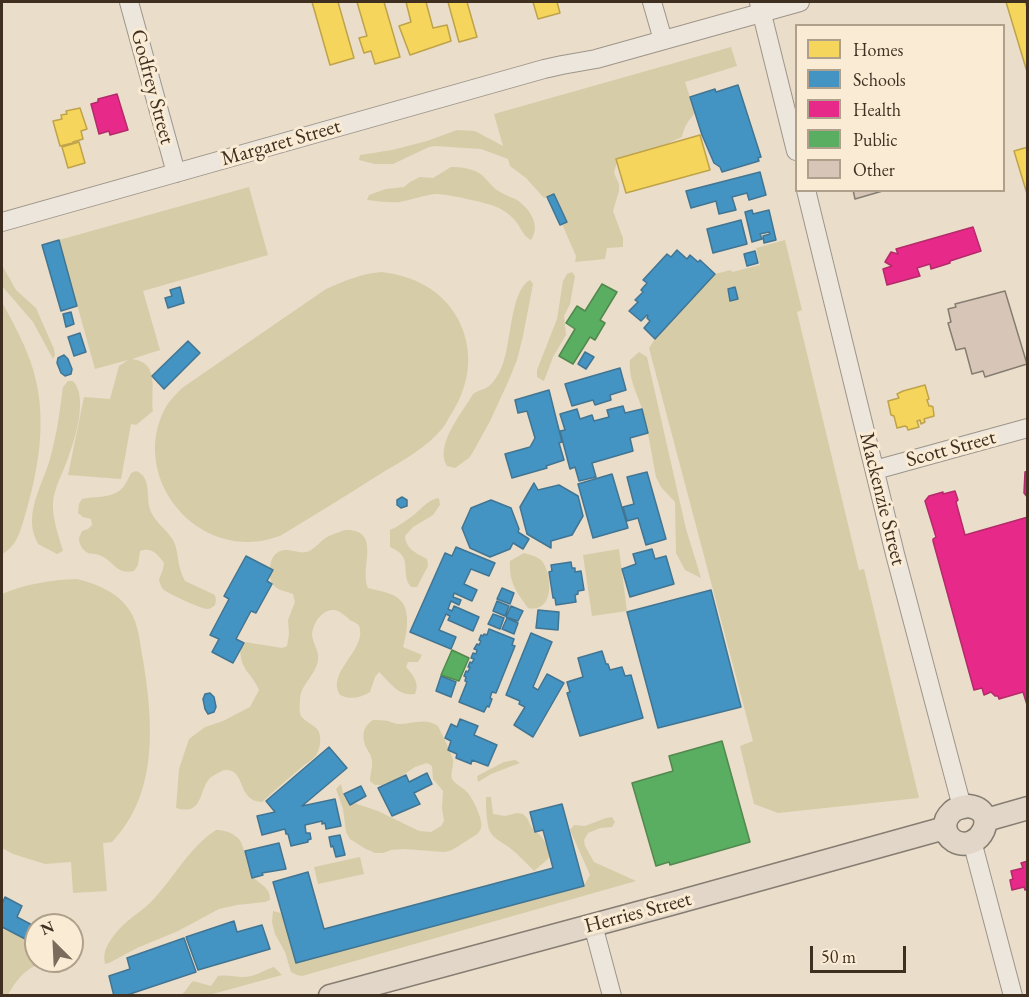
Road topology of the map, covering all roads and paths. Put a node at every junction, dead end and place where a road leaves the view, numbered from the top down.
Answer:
1 (129, 2) edge
2 (652, 2) edge
3 (800, 2) edge
4 (758, 5) edge
5 (661, 34) junction
6 (795, 147) edge
7 (176, 173) junction
8 (806, 192) edge
9 (2, 222) edge
10 (1028, 428) edge
11 (875, 470) junction
12 (962, 807) junction
13 (1028, 808) edge
14 (986, 820) junction
15 (945, 828) junction
16 (972, 841) junction
17 (592, 925) junction
18 (330, 996) edge
19 (612, 996) edge
20 (1013, 996) edge

1 - 7 street, Godfrey Street
2 - 5 street
3 - 4 street, Margaret Street
4 - 5 street, Margaret Street
4 - 6 street
5 - 7 street, Margaret Street
7 - 9 street, Margaret Street
8 - 11 street, Mackenzie Street
10 - 11 street, Scott Street
11 - 12 street, Mackenzie Street
12 - 14 main road
12 - 15 main road
13 - 14 main road
14 - 16 main road
15 - 16 main road
15 - 17 main road, Herries Street
16 - 20 street
17 - 18 main road, Herries Street
17 - 19 street

